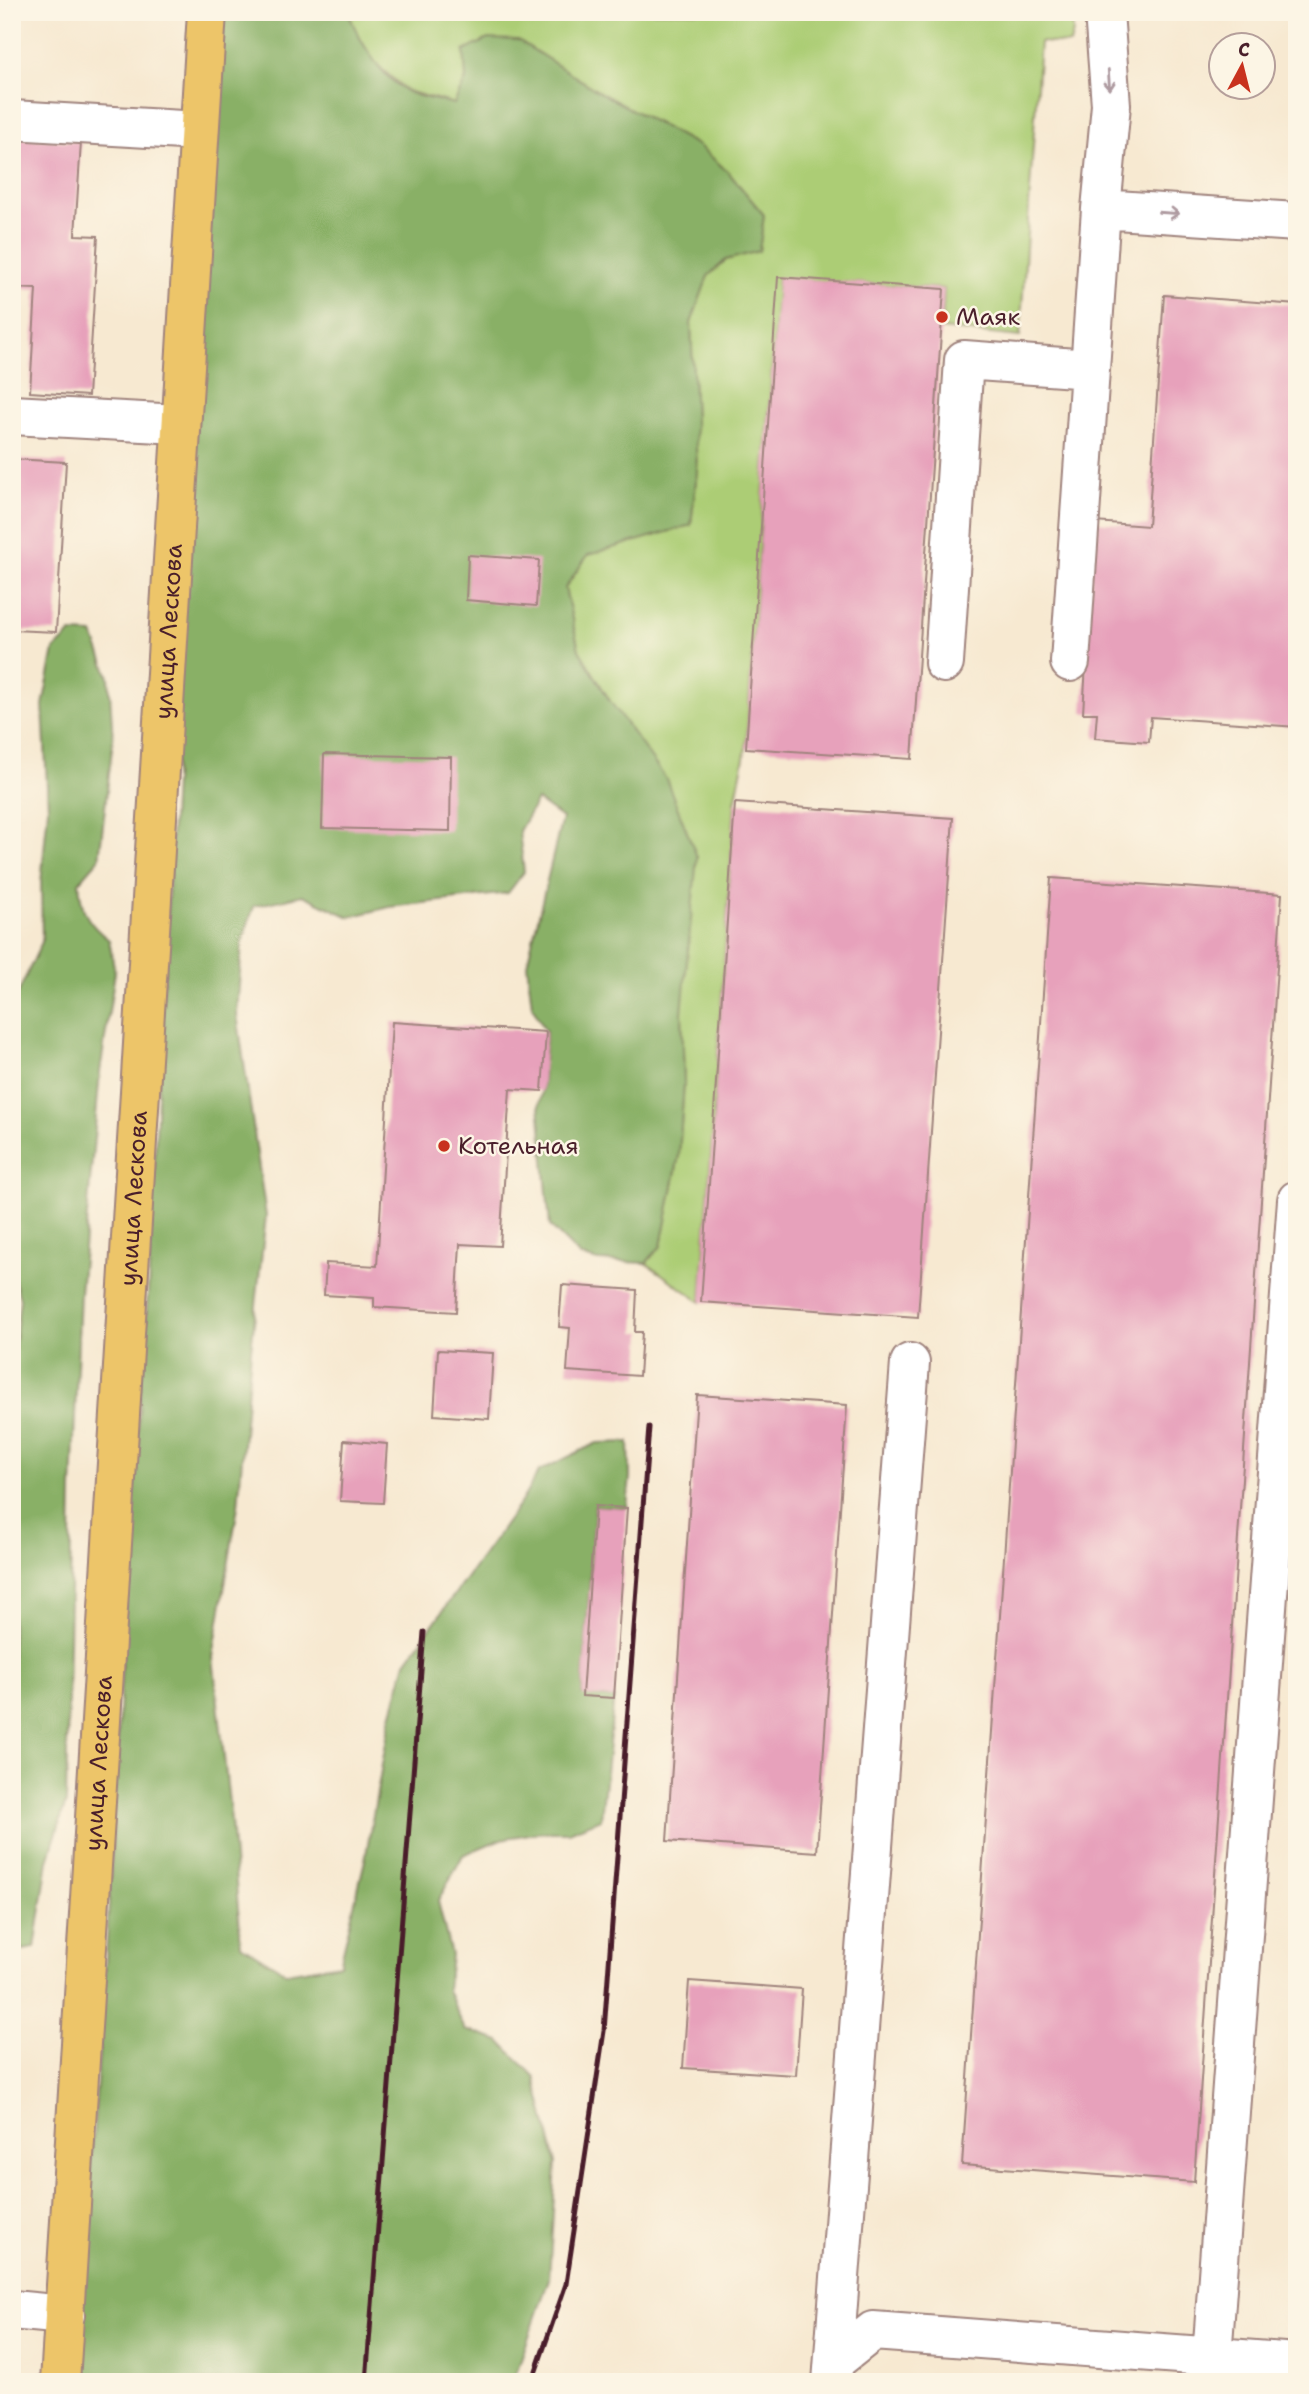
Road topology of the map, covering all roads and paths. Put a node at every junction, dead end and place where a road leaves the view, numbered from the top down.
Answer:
1 (206, 12) edge
2 (1104, 12) edge
3 (12, 120) edge
4 (199, 131) junction
5 (1101, 209) junction
6 (1297, 222) edge
7 (1090, 369) junction
8 (12, 415) edge
9 (180, 424) junction
10 (1070, 662) dead end
11 (944, 663) dead end
12 (1297, 1200) edge
13 (910, 1363) dead end
14 (12, 2309) edge
15 (65, 2315) junction
16 (1212, 2357) junction
17 (1297, 2364) edge
18 (833, 2372) edge
19 (60, 2382) edge

1 - 4 main road, улица Лескова
2 -> 5 lane
3 - 4 lane
4 - 9 main road, улица Лескова
5 -> 6 lane
5 - 7 lane
7 - 10 lane
7 - 11 lane
8 - 9 lane
9 - 15 main road, улица Лескова
12 - 16 lane
13 - 18 lane
14 - 15 lane
15 - 19 main road, улица Лескова
16 - 17 lane
16 - 18 lane

